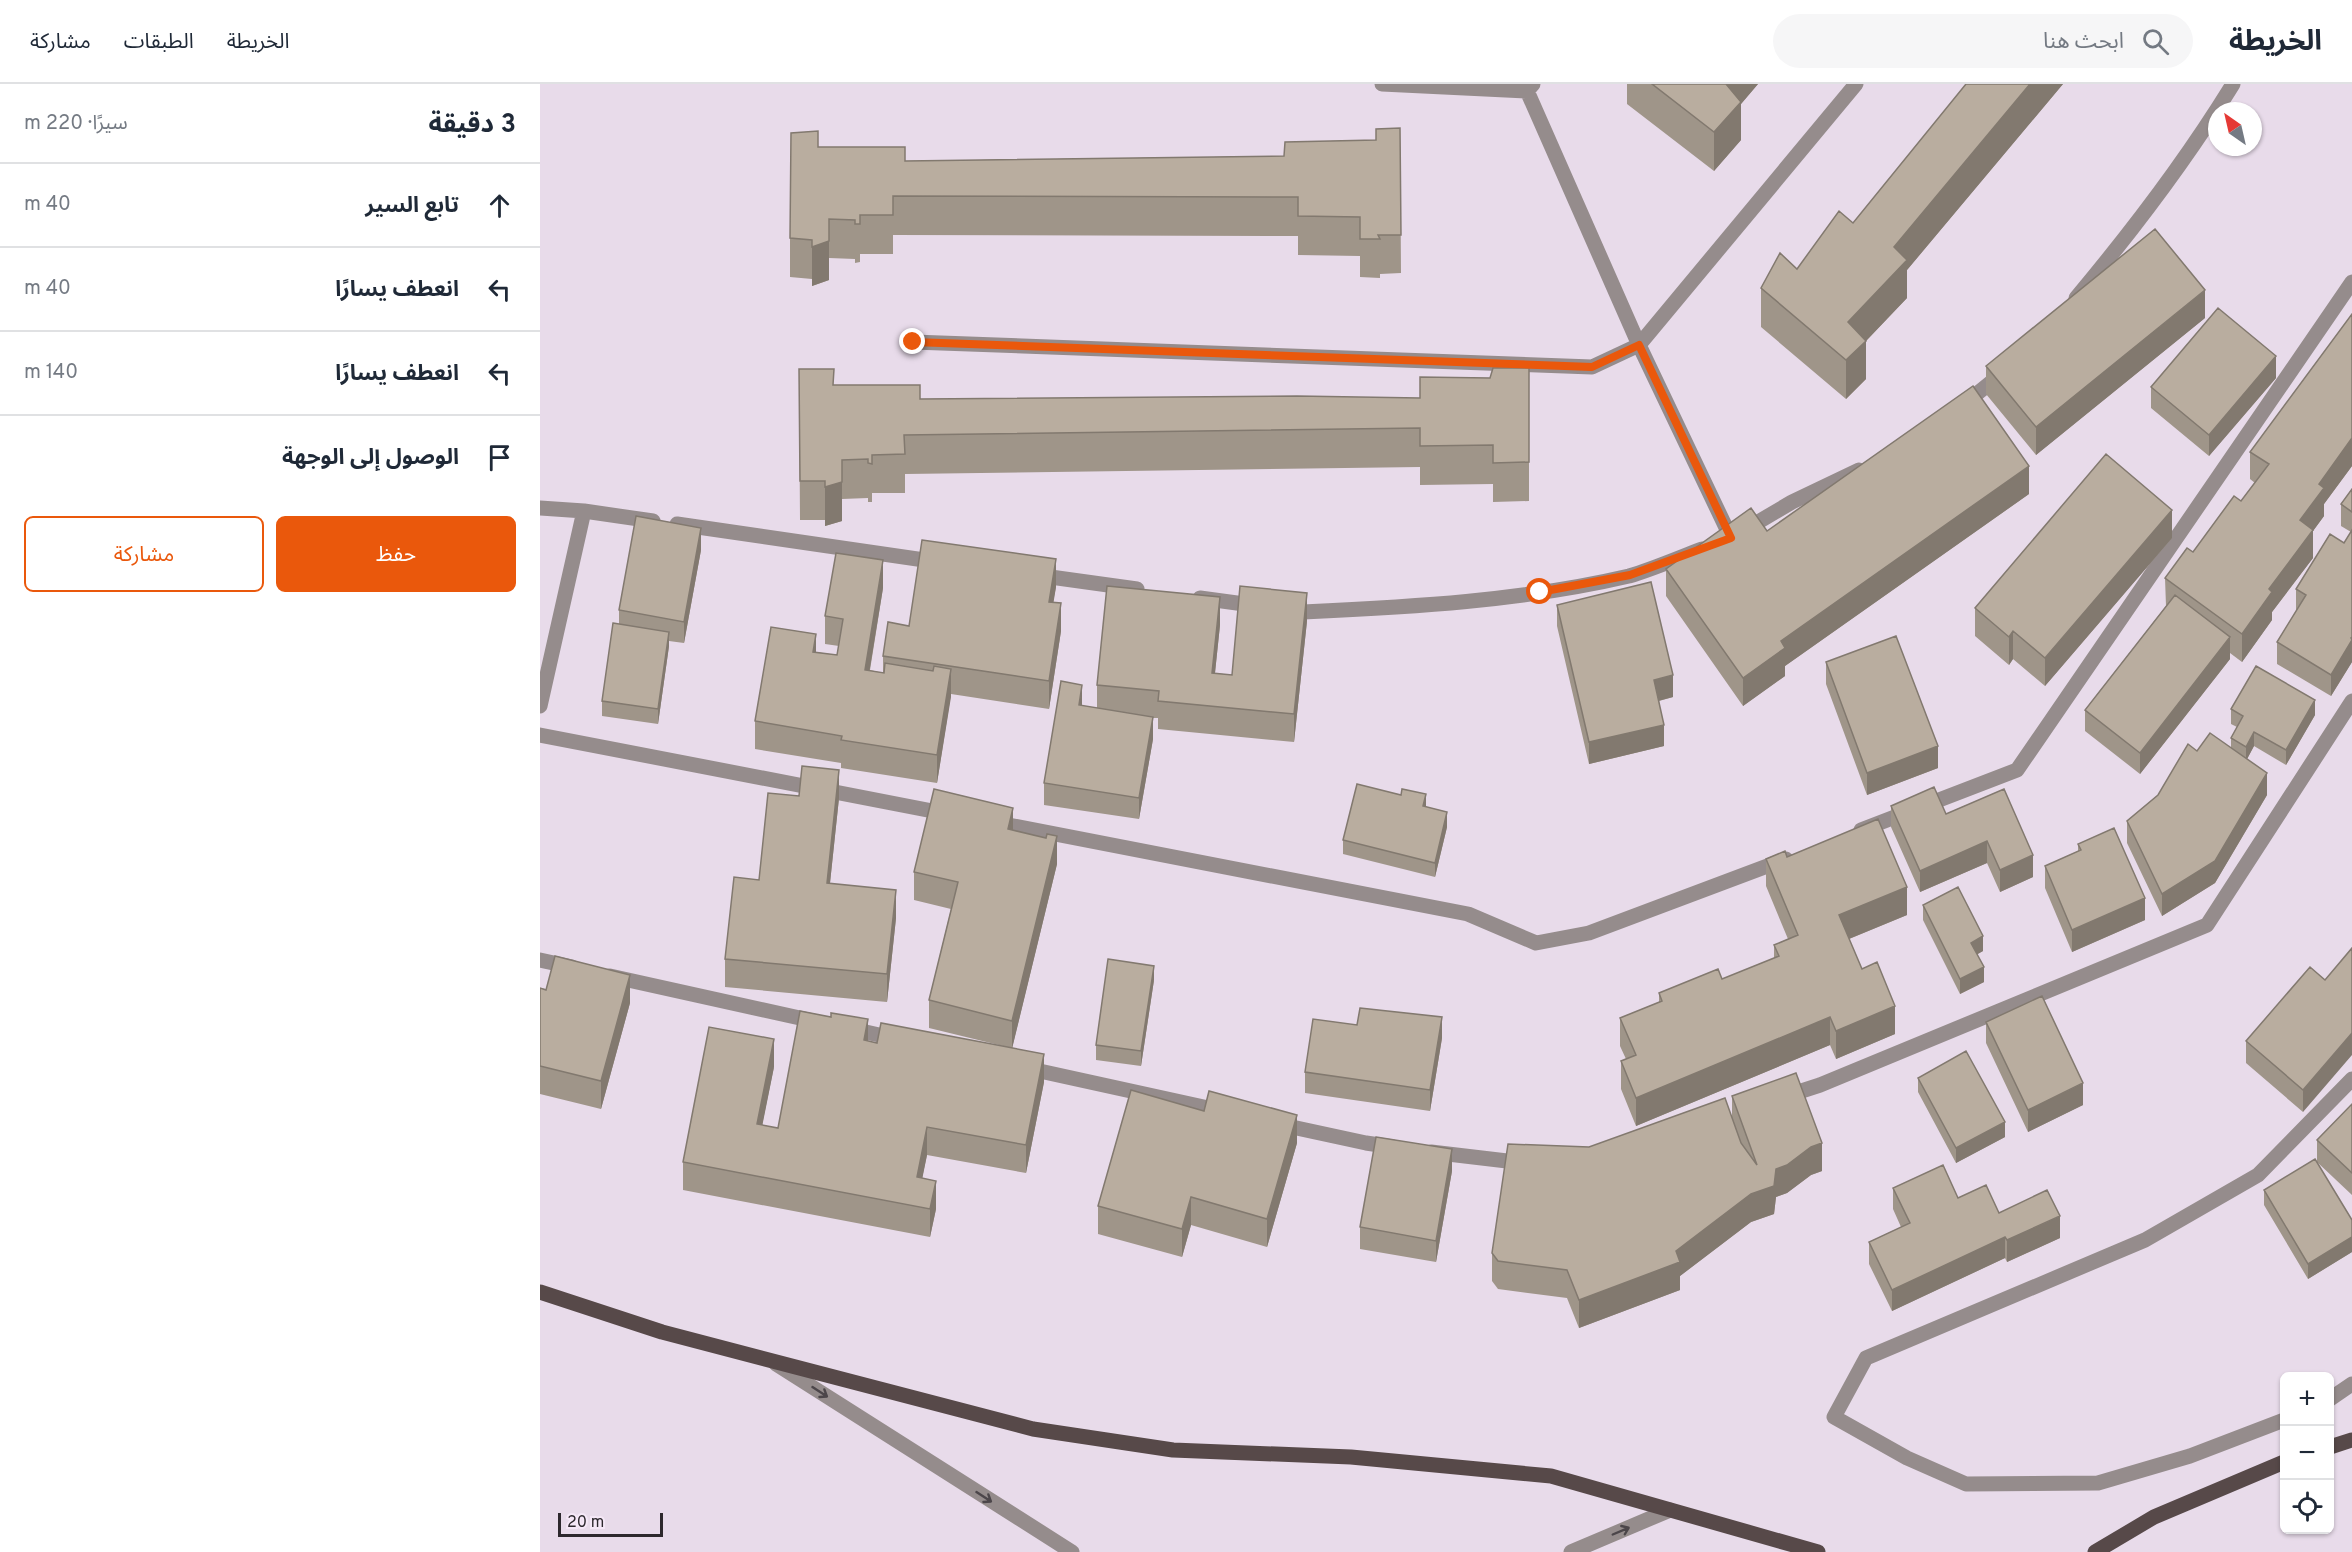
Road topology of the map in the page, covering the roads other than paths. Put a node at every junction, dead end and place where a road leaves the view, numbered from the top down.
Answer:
1 (1382, 84) edge
2 (1856, 84) edge
3 (2233, 84) edge
4 (1528, 86) edge
5 (2352, 282) edge
6 (2063, 313) edge
7 (913, 342) dead end
8 (1639, 345) junction
9 (2009, 366) edge
10 (1947, 417) edge
11 (1878, 461) edge
12 (540, 508) edge
13 (584, 511) junction
14 (1731, 538) junction
15 (950, 563) edge
16 (1021, 573) edge
17 (1150, 591) edge
18 (1185, 596) edge
19 (2352, 701) edge
20 (540, 706) edge
21 (540, 735) edge
22 (1842, 837) edge
23 (1798, 854) edge
24 (540, 960) edge
25 (912, 1043) edge
26 (1017, 1066) edge
27 (2352, 1079) edge
28 (1768, 1101) edge
29 (1238, 1115) edge
30 (1261, 1120) edge
31 (1535, 1164) edge
32 (540, 1292) edge
33 (771, 1360) junction
34 (2352, 1384) edge
35 (2334, 1396) edge
36 (2280, 1422) edge
37 (2352, 1440) edge
38 (2334, 1446) edge
39 (2280, 1463) edge
40 (1670, 1510) junction
41 (1072, 1552) edge
42 (1571, 1552) edge
43 (1818, 1552) edge
44 (2095, 1552) edge

1 - 4 street
2 - 8 street
3 - 6 street
4 - 8 street
5 - 22 street
7 - 8 street
8 - 14 street
9 - 10 street
11 - 14 street
12 - 13 street
13 - 15 street
13 - 20 street
14 - 18 street
16 - 17 street
19 - 28 street
21 - 23 street
24 - 25 street
26 - 29 street
27 - 36 street
30 - 31 street
32 - 33 main road
33 - 40 main road
33 -> 41 street
34 - 35 street
37 - 38 main road
39 - 44 main road
42 -> 40 street
40 - 43 main road

